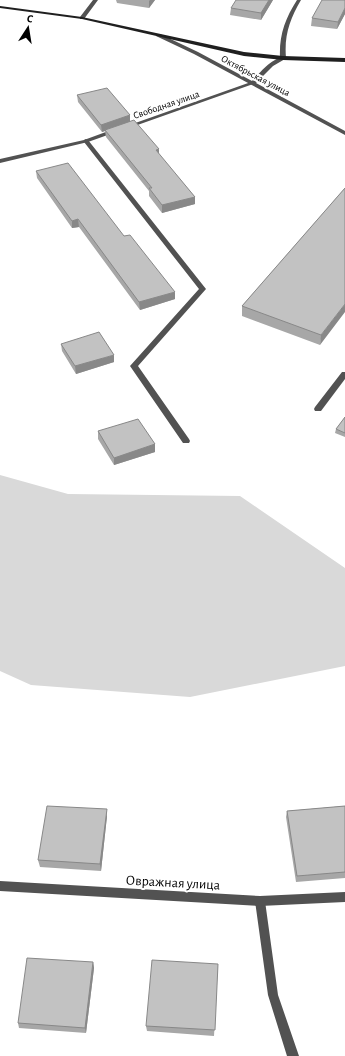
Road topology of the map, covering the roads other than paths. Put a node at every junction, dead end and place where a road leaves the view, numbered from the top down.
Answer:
1 (96, 0) edge
2 (299, 0) edge
3 (0, 7) edge
4 (82, 18) junction
5 (158, 35) junction
6 (283, 58) junction
7 (345, 60) edge
8 (253, 83) junction
9 (345, 133) edge
10 (86, 141) junction
11 (0, 161) edge
12 (345, 374) edge
13 (318, 409) dead end
14 (186, 441) dead end
15 (0, 886) edge
16 (345, 897) edge
17 (260, 901) junction
18 (293, 1056) edge

1 - 4 street
2 - 6 street
3 - 4 main road, Октябрьская улица
4 - 5 main road, Октябрьская улица
5 - 6 main road, Октябрьская улица
5 - 8 street, Октябрьская улица
6 - 7 main road, Октябрьская улица
6 - 8 street, Свободная улица
8 - 9 street, Октябрьская улица
8 - 10 street, Свободная улица
10 - 11 street, Свободная улица
10 - 14 street
12 - 13 street
15 - 17 street, Овражная улица
16 - 17 street, Овражная улица
17 - 18 street

